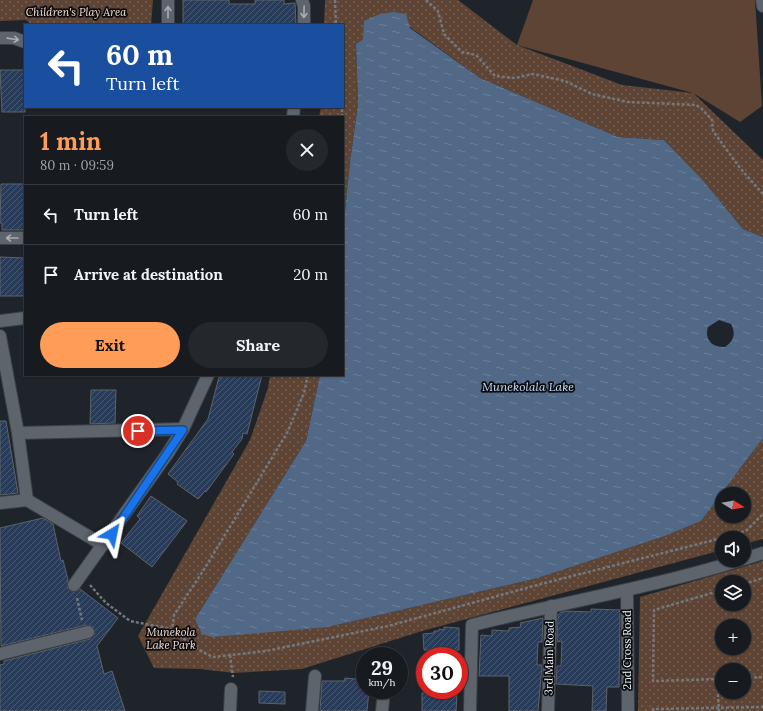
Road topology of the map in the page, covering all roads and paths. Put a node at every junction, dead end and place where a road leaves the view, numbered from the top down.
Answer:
1 (168, 0) edge
2 (302, 0) edge
3 (334, 0) edge
4 (426, 0) edge
5 (762, 0) edge
6 (763, 6) edge
7 (168, 24) edge
8 (304, 24) edge
9 (336, 24) edge
10 (0, 38) edge
11 (24, 42) edge
12 (763, 194) edge
13 (0, 238) edge
14 (24, 238) edge
15 (24, 318) edge
16 (0, 321) edge
17 (0, 336) edge
18 (208, 376) edge
19 (308, 376) edge
20 (183, 430) junction
21 (18, 434) junction
22 (27, 500) junction
23 (0, 503) edge
24 (763, 514) edge
25 (744, 531) edge
26 (715, 540) edge
27 (103, 545) junction
28 (763, 554) edge
29 (751, 558) edge
30 (716, 567) edge
31 (82, 576) junction
32 (763, 578) edge
33 (751, 582) edge
34 (74, 586) joint
35 (627, 590) junction
36 (715, 592) edge
37 (551, 606) junction
38 (172, 629) junction
39 (86, 632) joint
40 (0, 654) edge
41 (230, 655) junction
42 (315, 676) dead end
43 (763, 677) edge
44 (751, 678) edge
45 (715, 679) edge
46 (231, 689) joint
47 (383, 699) edge
48 (718, 699) edge
49 (719, 707) junction
50 (763, 707) edge
51 (230, 711) edge
52 (312, 711) edge
53 (382, 711) edge
54 (470, 711) edge
55 (548, 711) edge
56 (628, 711) edge
57 (653, 711) edge
58 (719, 711) edge

7 -> 1 street
2 -> 8 street
3 - 9 path
4 - 12 path
5 - 6 street
10 -> 11 street
14 -> 13 street
15 - 16 street
17 - 21 street
18 - 20 street
19 - 38 path
20 - 21 street
20 - 27 street
21 - 22 street
22 - 23 street
22 - 27 street
24 - 25 path
26 - 41 path
27 - 31 street
28 - 29 street
30 - 35 street
31 - 34 street
31 - 38 path
32 - 33 path
34 - 39 path
35 - 37 street
35 - 56 street, 2nd Cross Road
36 - 45 path
37 - 54 street
37 - 55 street, 3rd Main Road
38 - 41 path
39 - 40 street
41 - 46 path
42 - 52 street
43 - 44 path
46 - 51 street
47 - 53 street
48 - 49 path
49 - 50 path
49 - 57 path
49 - 58 path

